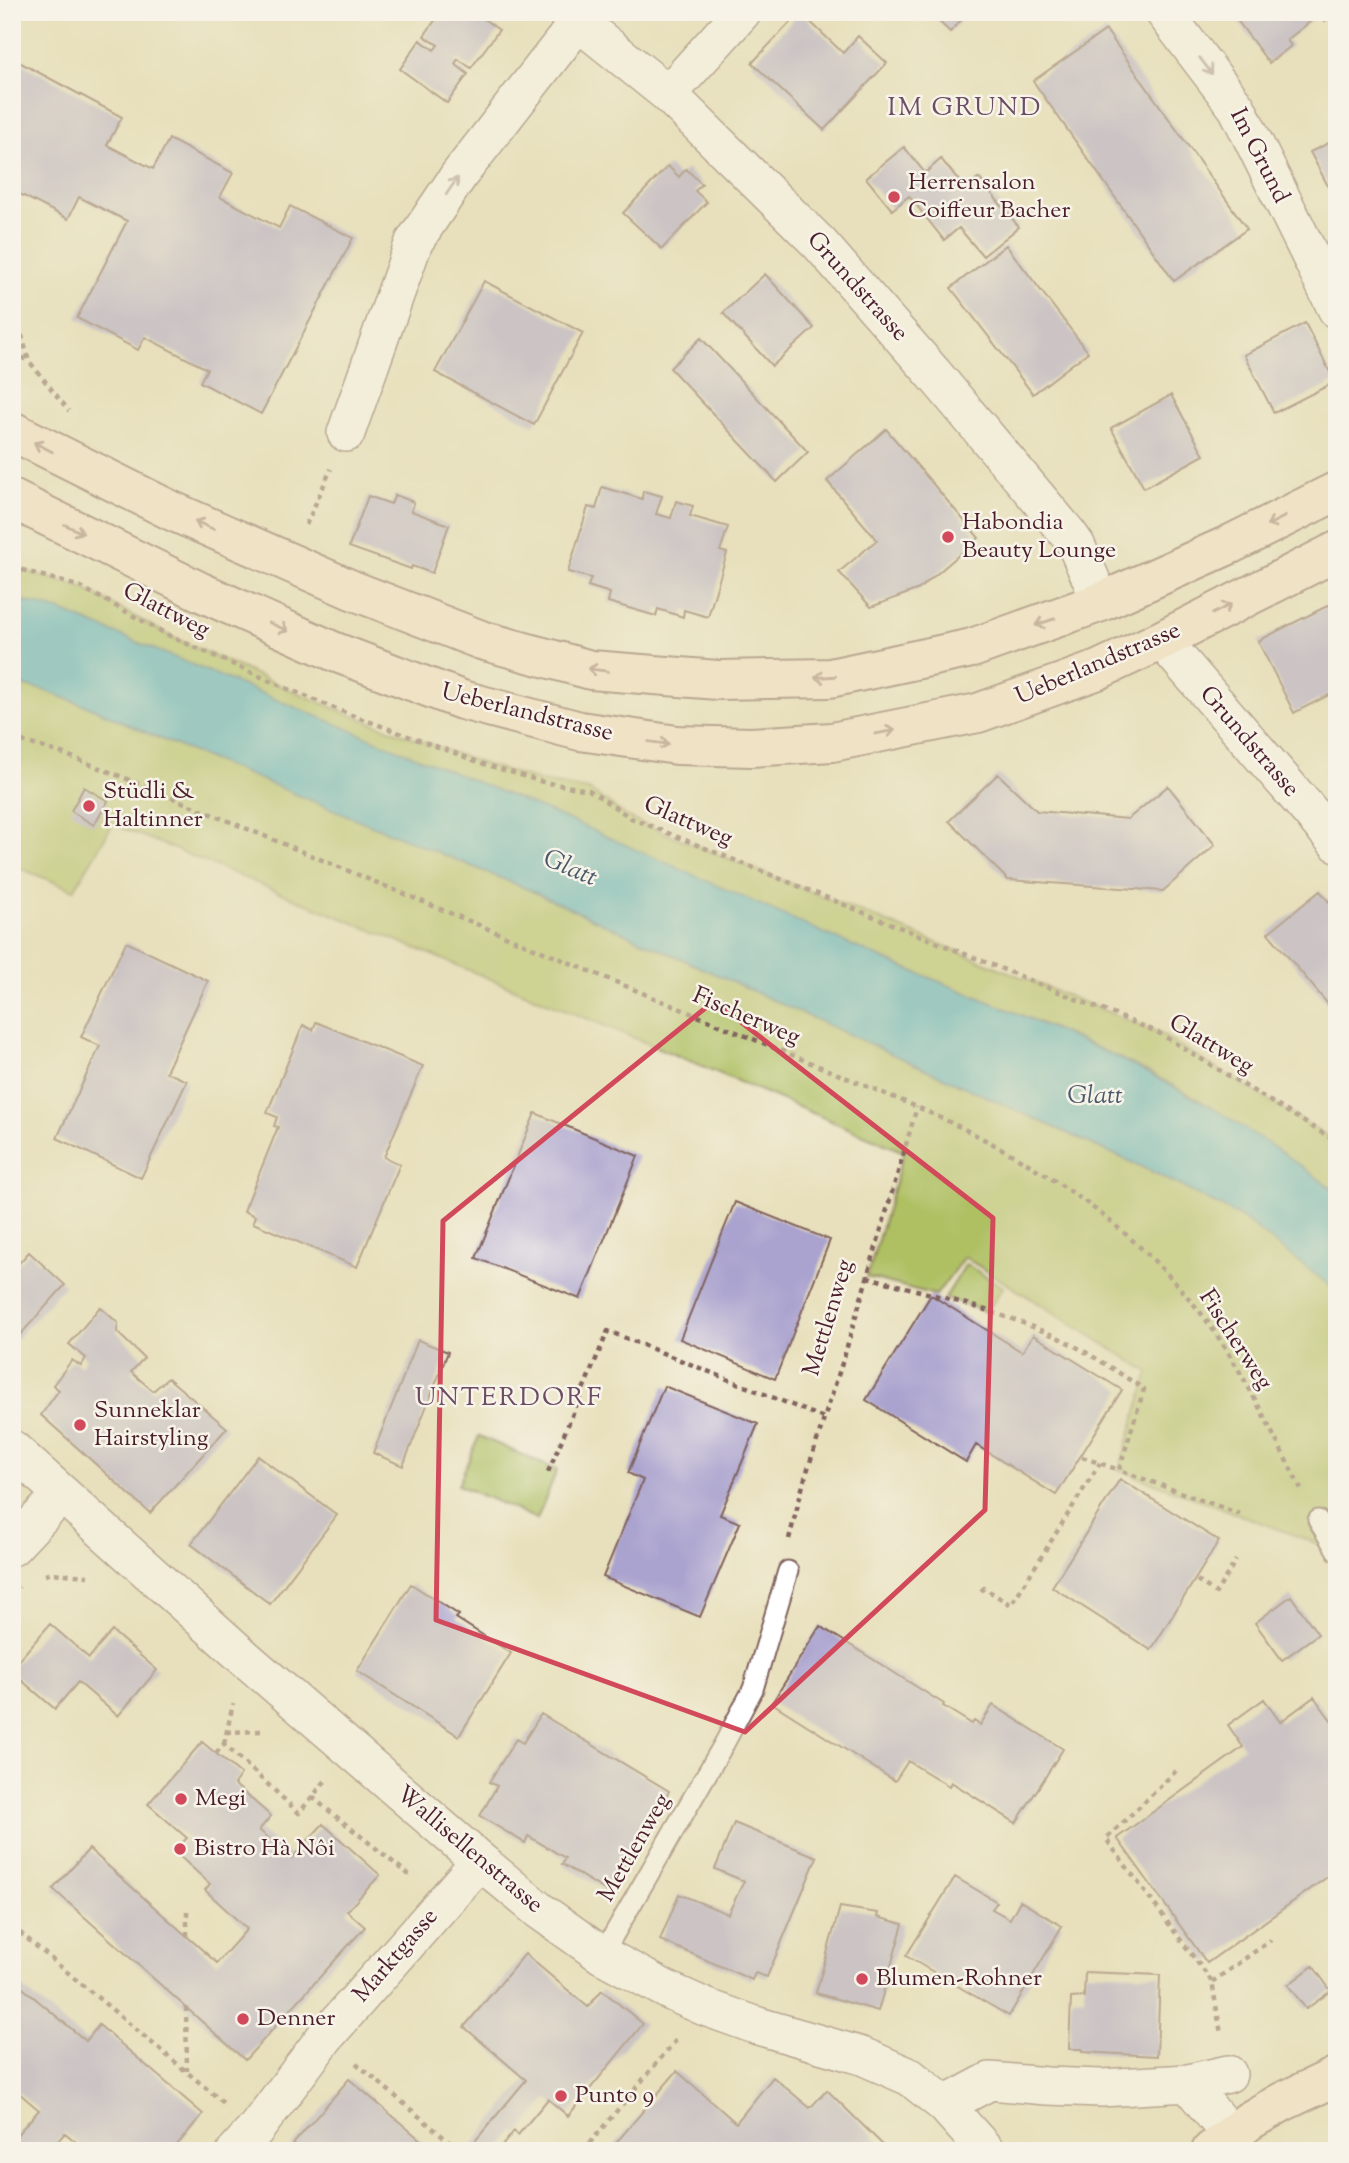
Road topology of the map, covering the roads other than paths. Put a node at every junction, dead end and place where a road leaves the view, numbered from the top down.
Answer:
1 (742, 12) edge
2 (1164, 12) edge
3 (573, 17) edge
4 (668, 94) junction
5 (1337, 310) edge
6 (12, 431) edge
7 (346, 433) road end
8 (1337, 491) edge
9 (12, 499) edge
10 (1337, 551) edge
11 (1101, 603) junction
12 (1172, 653) junction
13 (1337, 843) edge
14 (12, 1449) edge
15 (62, 1494) junction
16 (1318, 1520) road end
17 (12, 1547) edge
18 (1337, 1551) edge
19 (788, 1571) dead end
20 (469, 1872) junction
21 (602, 1955) junction
22 (1228, 2074) dead end
23 (1337, 2077) edge
24 (1188, 2083) junction
25 (945, 2105) junction
26 (246, 2141) edge
27 (1221, 2143) edge
28 (986, 2151) edge

1 - 4 street
2 -> 5 street, Im Grund
3 - 4 street, Grundstrasse
7 -> 3 street
4 - 11 street, Grundstrasse
11 -> 6 main road
8 -> 11 main road
9 -> 12 main road, Ueberlandstrasse
12 -> 10 main road, Ueberlandstrasse
12 - 13 street, Grundstrasse
14 - 15 street, Wallisellenstrasse
15 - 17 street
15 - 20 street, Wallisellenstrasse
16 - 18 lane
19 - 21 lane, Mettlenweg
20 - 21 street, Wallisellenstrasse
20 - 26 street, Marktgasse
21 - 25 street, Wallisellenstrasse
22 - 24 street
23 - 27 main road
24 - 25 street
24 - 27 street
25 - 28 street, Wallisellenstrasse

